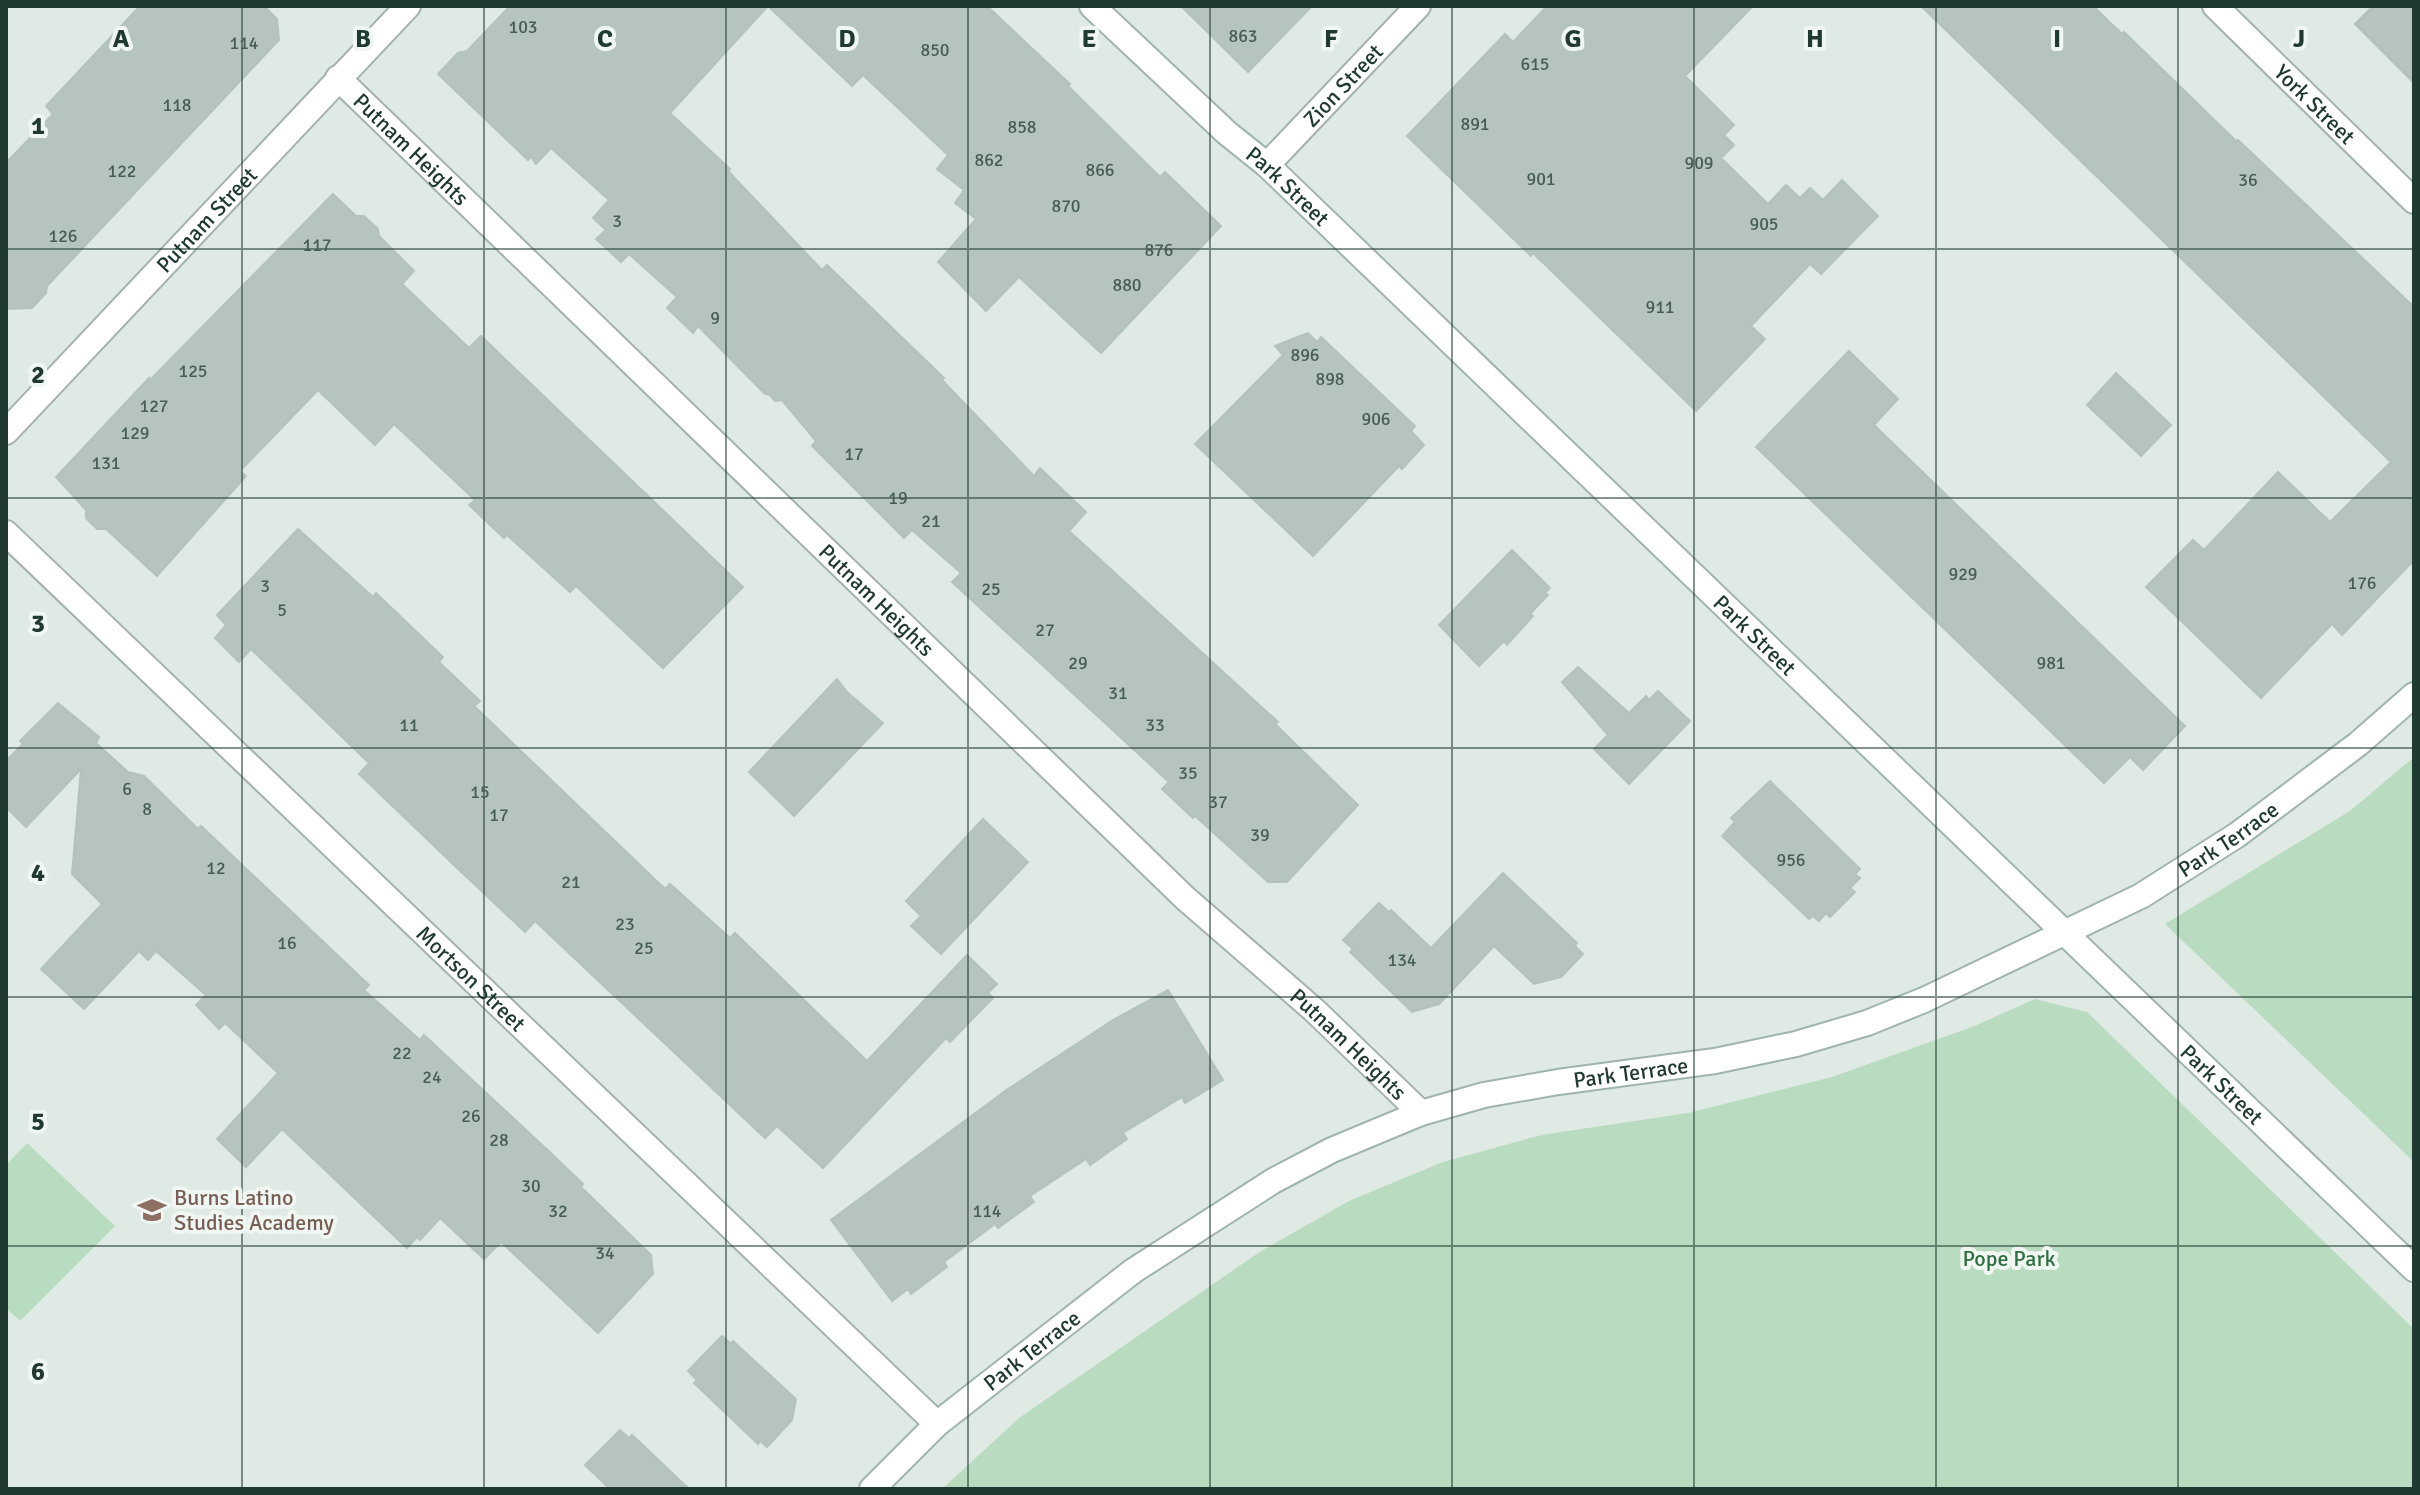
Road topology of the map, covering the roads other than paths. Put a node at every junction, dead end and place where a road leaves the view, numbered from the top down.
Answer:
1 (408, 6) edge
2 (1092, 6) edge
3 (1418, 6) edge
4 (2215, 6) edge
5 (338, 78) junction
6 (1267, 165) junction
7 (2414, 201) edge
8 (6, 432) edge
9 (6, 533) edge
10 (2414, 695) edge
11 (2065, 932) junction
12 (1421, 1113) junction
13 (2414, 1269) edge
14 (937, 1424) junction
15 (872, 1489) edge

1 - 5 street, Putnam Street
2 - 6 street, Park Street
3 - 6 street, Zion Street
4 - 7 street, York Street
5 - 8 street, Putnam Street
5 - 12 street, Putnam Heights
6 - 11 street, Park Street
9 - 14 street, Mortson Street
10 - 11 street, Park Terrace
11 - 12 street, Park Terrace
11 - 13 street, Park Street
12 - 14 street, Park Terrace
14 - 15 street, Park Terrace

